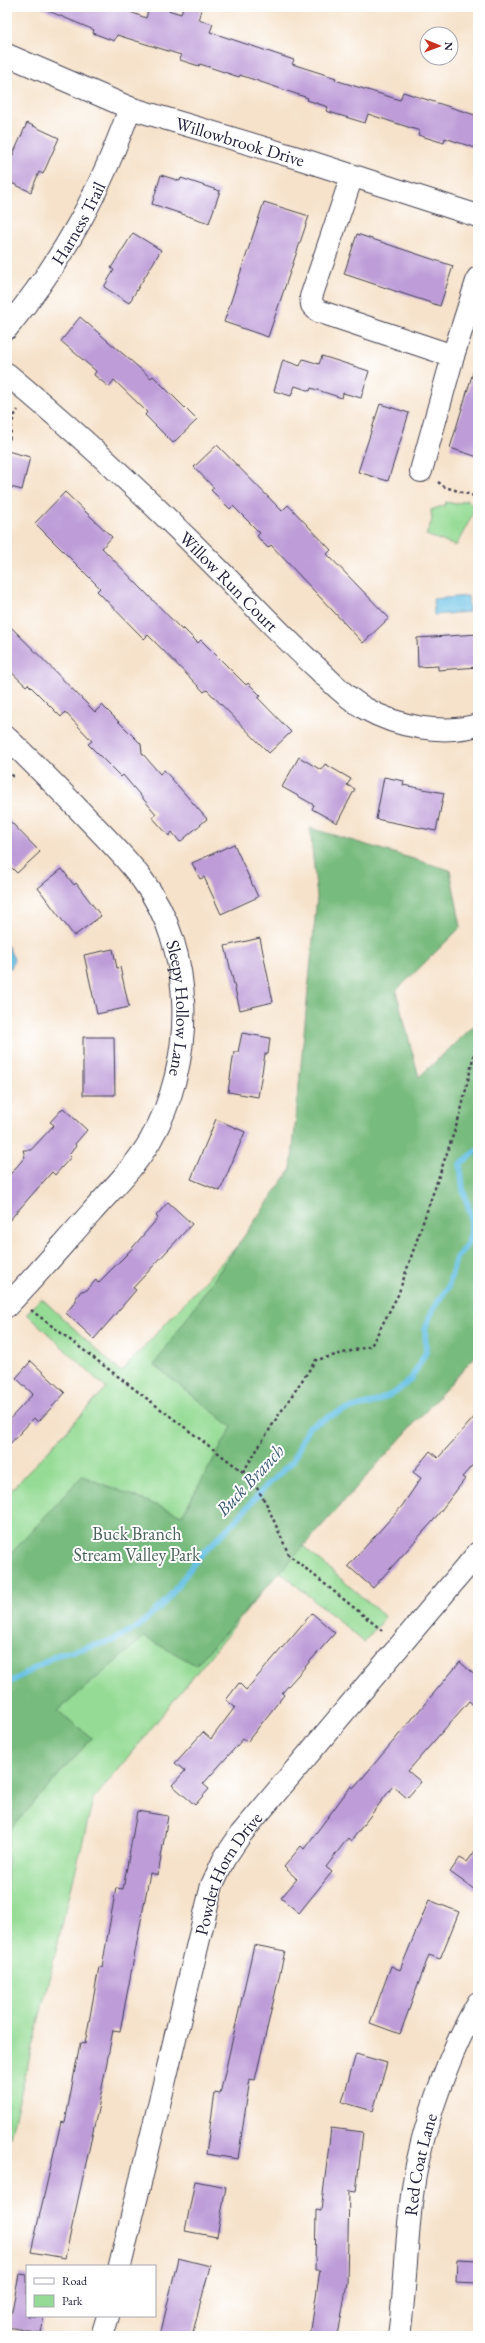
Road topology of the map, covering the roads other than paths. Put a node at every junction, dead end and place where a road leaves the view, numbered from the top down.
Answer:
1 (7, 55) edge
2 (130, 108) junction
3 (352, 176) junction
4 (478, 216) edge
5 (478, 278) edge
6 (7, 328) edge
7 (452, 356) junction
8 (7, 374) edge
9 (421, 471) road end
10 (478, 725) edge
11 (7, 738) edge
12 (11, 1301) edge
13 (478, 1553) edge
14 (478, 2002) edge
15 (120, 2265) edge
16 (108, 2317) edge
17 (102, 2336) edge
18 (399, 2336) edge

1 - 2 street, Willowbrook Drive
2 - 3 street, Willowbrook Drive
2 - 6 street, Harness Trail
3 - 4 street, Willowbrook Drive
3 - 7 street
5 - 7 street
7 - 9 street
8 - 10 street, Willow Run Court
11 - 12 street, Sleepy Hollow Lane
13 - 15 street, Powder Horn Drive
14 - 18 street, Red Coat Lane
16 - 17 street

